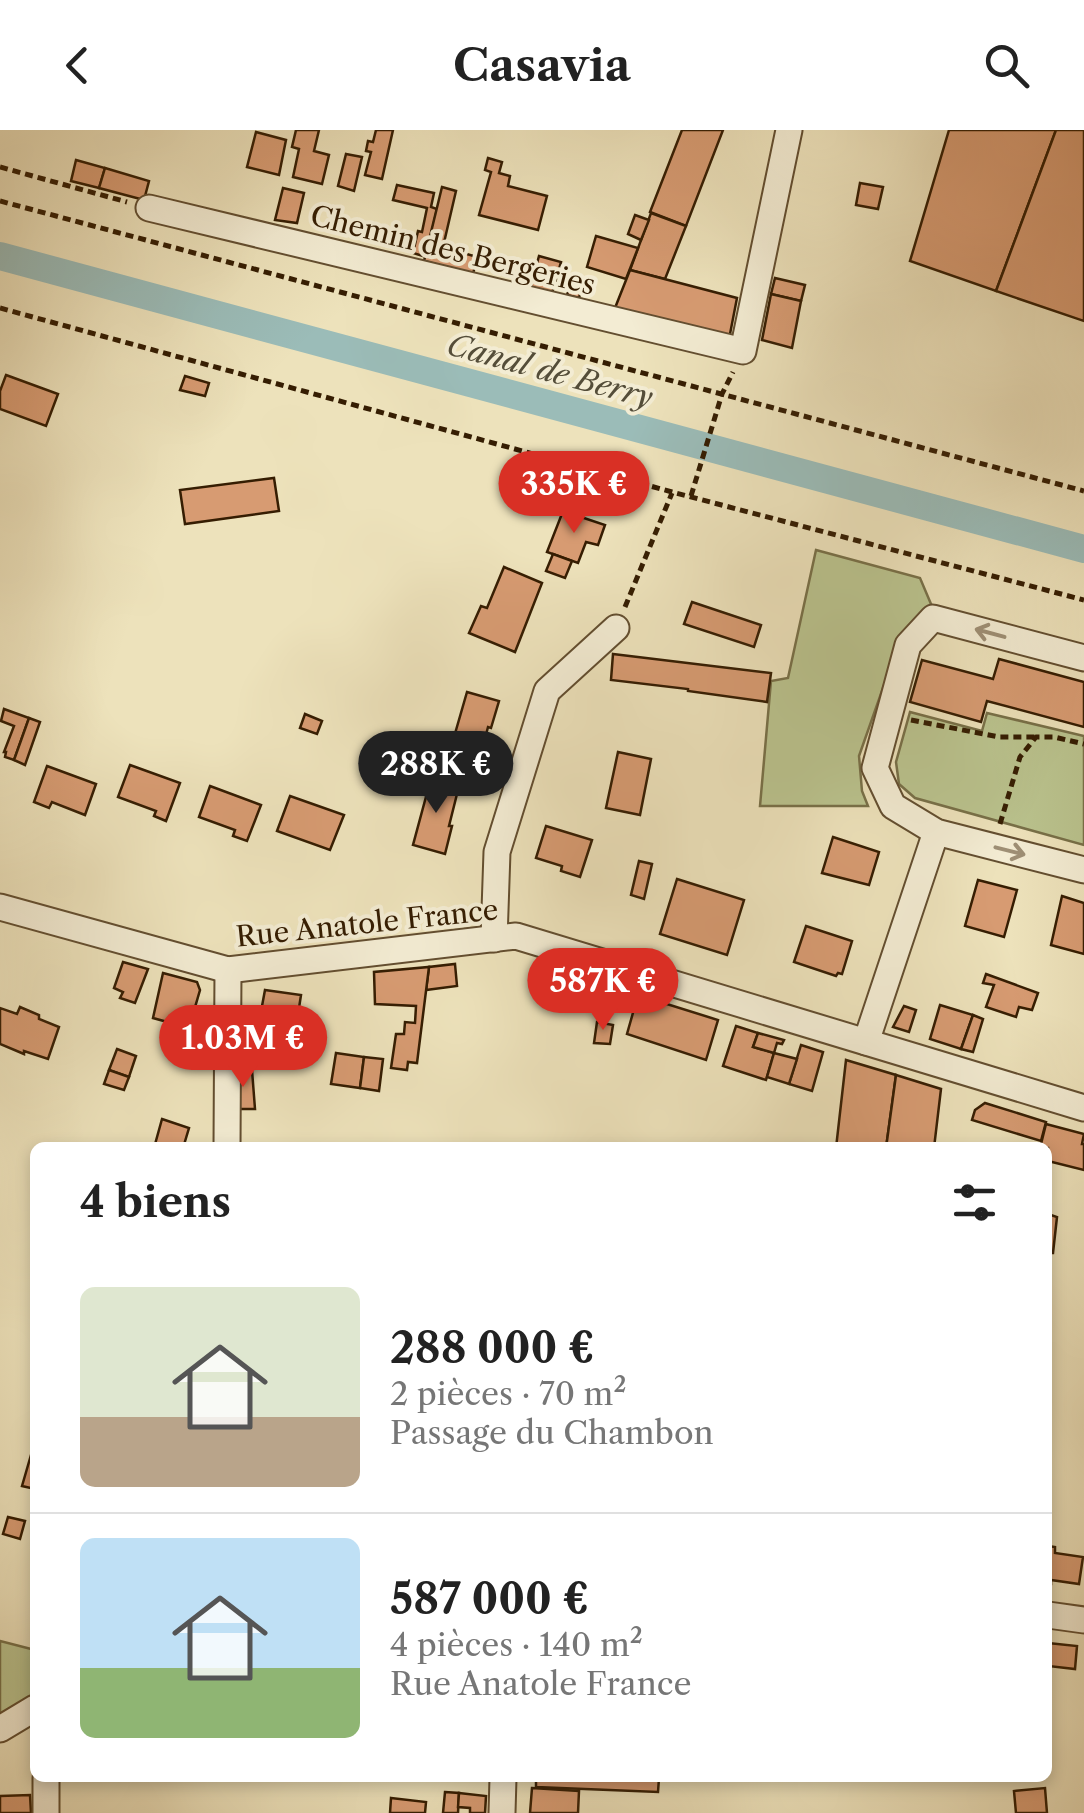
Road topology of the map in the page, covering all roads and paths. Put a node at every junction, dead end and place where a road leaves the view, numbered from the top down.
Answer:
1 (789, 130) edge
2 (0, 168) edge
3 (0, 201) edge
4 (149, 208) joint
5 (0, 308) edge
6 (722, 394) junction
7 (1084, 491) edge
8 (672, 492) junction
9 (691, 496) junction
10 (1084, 600) edge
11 (616, 628) joint
12 (1084, 658) edge
13 (890, 712) junction
14 (1036, 738) junction
15 (1084, 744) edge
16 (936, 832) junction
17 (993, 846) junction
18 (1084, 870) edge
19 (0, 907) edge
20 (494, 939) junction
21 (228, 970) junction
22 (866, 1042) junction
23 (1084, 1108) edge
24 (227, 1142) edge
25 (1052, 1616) edge
26 (1084, 1620) edge
27 (30, 1711) edge
28 (0, 1729) edge
29 (46, 1782) edge
30 (503, 1782) edge
31 (46, 1813) edge
32 (502, 1813) edge

1 - 4 street, Chemin des Bergeries
2 - 4 path
3 - 6 path
5 - 8 path
6 - 7 path
6 - 9 path
8 - 9 path
8 - 11 path
9 - 10 path
11 - 20 street
12 -> 13 street
13 - 14 path
13 - 16 street
14 - 15 path
14 - 17 path
16 - 17 street
16 - 22 street
17 -> 18 street
19 - 21 street, Rue Anatole France
20 - 21 street, Rue Anatole France
20 - 22 street, Rue Anatole France
21 - 24 street
22 - 23 street, Rue Anatole France
25 - 26 street
27 - 28 street
29 - 31 street
30 - 32 street

